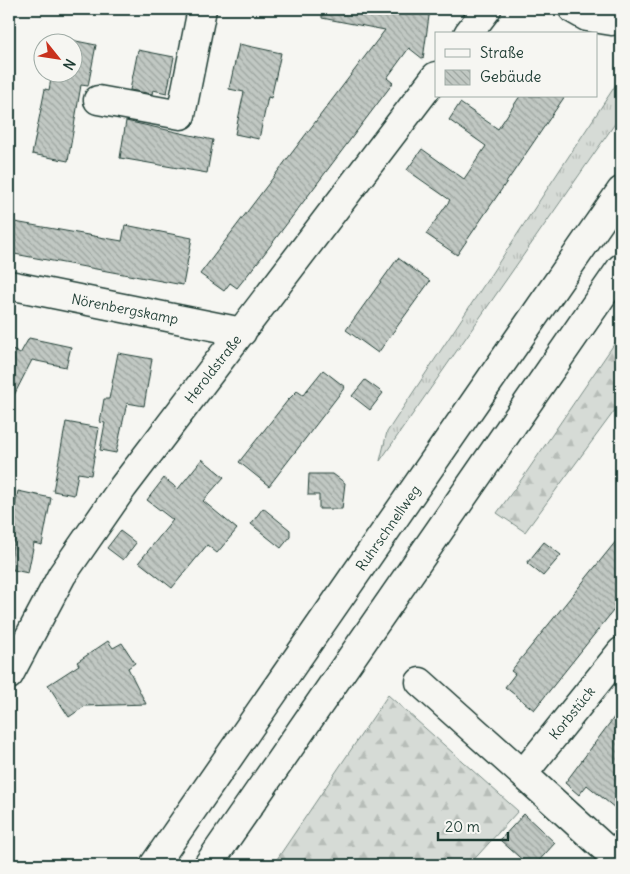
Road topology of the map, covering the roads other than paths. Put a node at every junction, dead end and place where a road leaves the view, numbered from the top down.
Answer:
1 (202, 9) edge
2 (488, 9) edge
3 (573, 9) edge
4 (621, 16) edge
5 (470, 32) edge
6 (435, 77) edge
7 (98, 100) dead end
8 (621, 191) edge
9 (621, 268) edge
10 (9, 285) edge
11 (242, 332) junction
12 (621, 652) edge
13 (9, 675) edge
14 (420, 682) dead end
15 (523, 774) junction
16 (621, 864) edge
17 (154, 865) edge
18 (208, 865) edge

1 - 7 main road
2 - 5 main road
3 - 4 main road
6 - 11 main road, Heroldstraße
8 - 17 main road, Ruhrschnellweg
9 - 18 main road
10 - 11 main road, Nörenbergskamp
11 - 13 main road, Heroldstraße
12 - 15 main road, Korbstück
14 - 15 main road
15 - 16 main road

